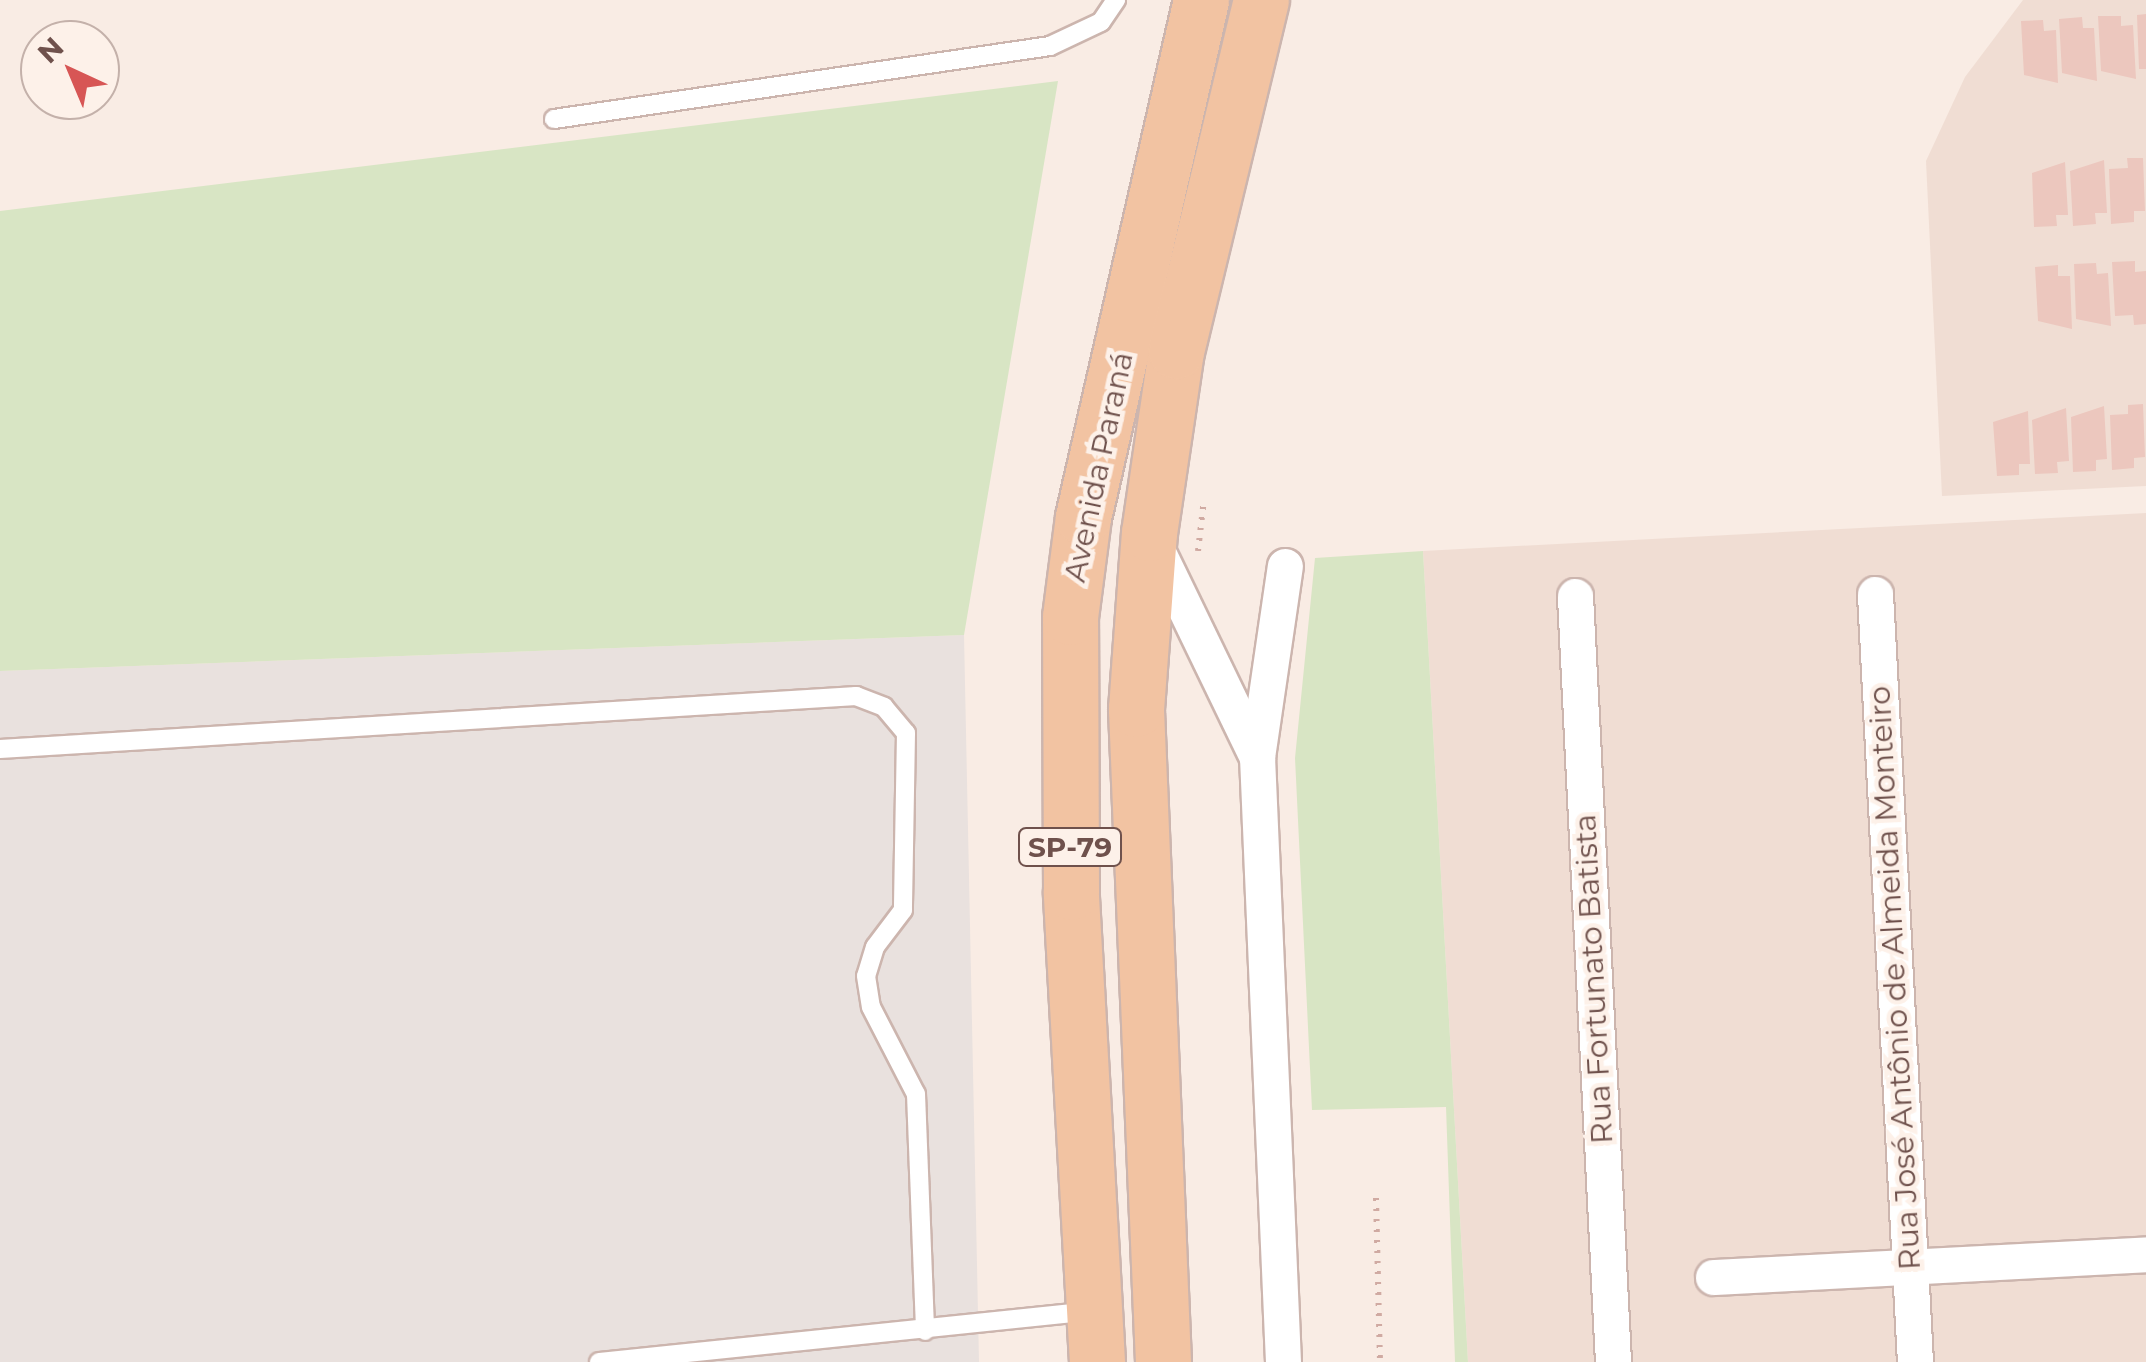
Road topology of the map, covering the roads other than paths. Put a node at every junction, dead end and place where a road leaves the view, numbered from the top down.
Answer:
1 (1116, 0) edge
2 (1200, 0) edge
3 (1261, 0) edge
4 (554, 119) dead end
5 (1148, 532) junction
6 (1286, 566) dead end
7 (1874, 594) dead end
8 (1574, 596) dead end
9 (0, 749) edge
10 (1257, 757) junction
11 (2146, 1254) edge
12 (1910, 1266) junction
13 (1713, 1276) dead end
14 (925, 1330) junction
15 (1095, 1336) edge
16 (598, 1362) edge
17 (1162, 1362) edge
18 (1283, 1362) edge
19 (1613, 1362) edge
20 (1915, 1362) edge

1 - 4 lane
2 - 15 main road, Avenida Paraná / SP-79
3 - 5 main road, Avenida Paraná / SP-79
5 - 10 street
5 - 17 main road, Avenida Paraná / SP-79
6 - 10 street
7 - 12 street, Rua José Antônio de Almeida Monteiro
8 - 19 street, Rua Fortunato Batista
9 - 14 lane
10 - 18 street
11 - 12 street
12 - 13 street
12 - 20 street, Rua José Antônio de Almeida Monteiro
14 - 15 lane
14 - 16 lane

